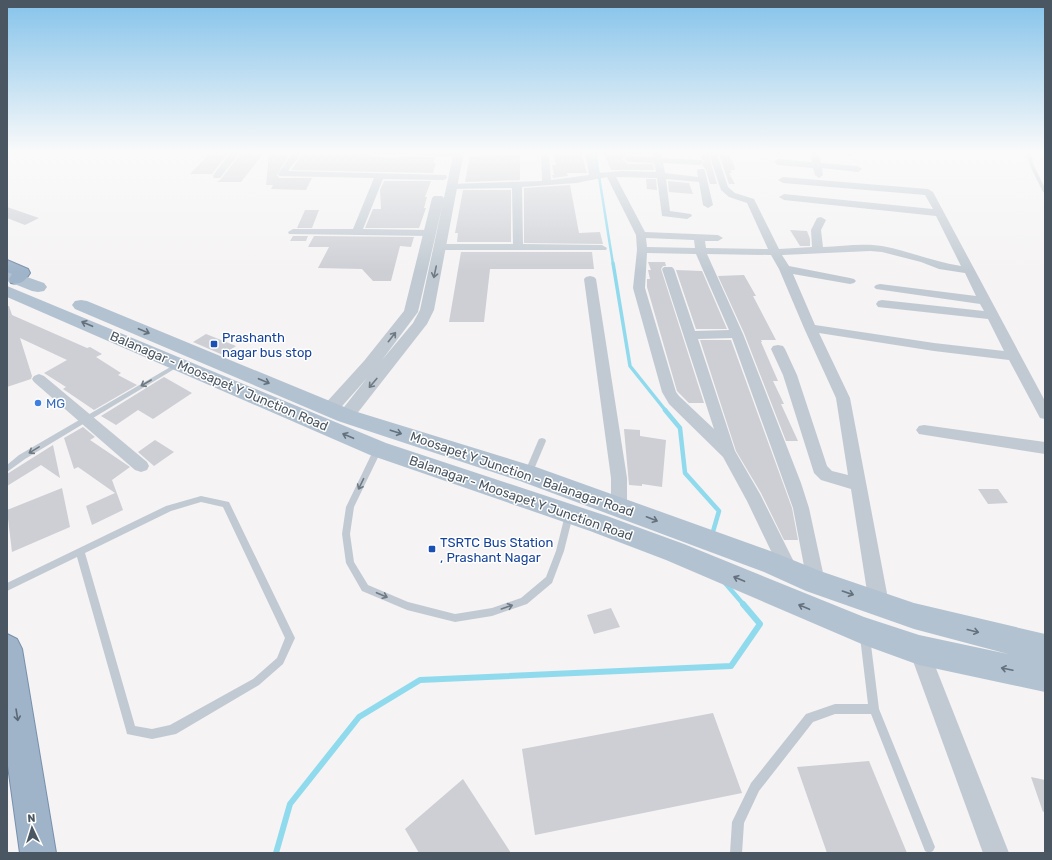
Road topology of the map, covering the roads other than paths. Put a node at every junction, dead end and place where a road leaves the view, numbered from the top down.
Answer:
1 (374, 191) edge
2 (444, 191) edge
3 (446, 191) edge
4 (517, 191) edge
5 (611, 191) edge
6 (663, 191) edge
7 (705, 191) edge
8 (728, 191) edge
9 (823, 191) edge
10 (924, 191) edge
11 (784, 197) dead end
12 (825, 201) junction
13 (708, 205) dead end
14 (940, 213) junction
15 (687, 216) dead end
16 (820, 220) dead end
17 (293, 232) dead end
18 (357, 232) junction
19 (430, 233) junction
20 (641, 236) junction
21 (699, 237) junction
22 (718, 238) dead end
23 (441, 247) junction
24 (518, 248) junction
25 (602, 248) dead end
26 (642, 250) junction
27 (818, 250) junction
28 (701, 252) junction
29 (775, 252) junction
30 (668, 269) dead end
31 (785, 269) junction
32 (969, 270) junction
33 (10, 277) edge
34 (590, 279) dead end
35 (850, 281) dead end
36 (880, 287) dead end
37 (984, 301) junction
38 (882, 304) dead end
39 (992, 316) junction
40 (810, 328) junction
41 (737, 334) junction
42 (690, 335) junction
43 (778, 349) dead end
44 (1013, 356) junction
45 (179, 364) junction
46 (39, 380) dead end
47 (338, 412) junction
48 (1045, 414) edge
49 (85, 419) junction
50 (924, 430) dead end
51 (542, 441) dead end
52 (1045, 448) edge
53 (378, 449) junction
54 (729, 453) junction
55 (141, 466) dead end
56 (7, 469) edge
57 (528, 474) junction
58 (858, 484) junction
59 (619, 507) junction
60 (570, 513) junction
61 (682, 542) junction
62 (80, 552) junction
63 (779, 577) junction
64 (816, 582) junction
65 (7, 587) edge
66 (879, 604) junction
67 (864, 631) junction
68 (7, 649) edge
69 (919, 650) junction
70 (1040, 662) edge
71 (874, 709) junction
72 (929, 847) dead end
73 (38, 853) edge
74 (736, 853) edge
75 (996, 853) edge

1 - 18 street
2 - 19 street
3 - 23 street
4 - 24 street
5 - 20 street
6 - 15 street
7 - 13 street
8 - 29 street
9 - 12 street
10 - 14 street
11 - 12 street
12 - 14 street
14 - 32 street
16 - 27 street
17 - 18 street
18 - 19 street
47 -> 19 street
20 - 21 street
20 - 26 street
21 - 22 street
21 - 28 street
23 - 24 street
23 -> 47 street
24 - 25 street
26 - 28 street
26 - 54 street
27 - 29 street
27 - 32 street
28 - 29 street
28 - 41 street
29 - 31 street
30 - 42 street
31 - 35 street
31 - 40 street
32 - 37 street
45 -> 33 main road, Balanagar - Moosapet Y Junction Road
33 -> 47 main road, Moosapet Y Junction - Balanagar Road
34 - 59 street
36 - 37 street
37 - 39 street
38 - 39 street
39 - 44 street
40 - 44 street
40 - 58 street
41 - 42 street
41 - 64 street
42 - 54 street
43 - 58 street
44 - 48 street
45 -> 49 lane
53 -> 45 main road, Balanagar - Moosapet Y Junction Road
46 - 49 street
47 -> 57 main road, Moosapet Y Junction - Balanagar Road
49 - 55 street
49 -> 56 lane
50 - 52 street
51 - 57 lane
53 - 60 main road, Balanagar - Moosapet Y Junction Road
53 -> 60 lane
54 - 63 street
57 - 59 main road, Moosapet Y Junction - Balanagar Road
58 - 66 street
59 -> 61 main road, Moosapet Y Junction - Balanagar Road
60 - 61 main road, Balanagar - Moosapet Y Junction Road
61 - 63 main road, Balanagar - Moosapet Y Junction Road
62 - 62 lane
62 - 65 lane
63 - 64 main road
67 -> 63 main road, Balanagar - Moosapet Y Junction Road
64 -> 66 main road
66 -> 70 main road
67 - 69 main road, Balanagar - Moosapet Y Junction Road
67 - 71 lane
68 -> 73 highway
70 -> 69 main road, Balanagar - Moosapet Y Junction Road
69 - 75 street
71 - 72 lane
71 - 74 lane

